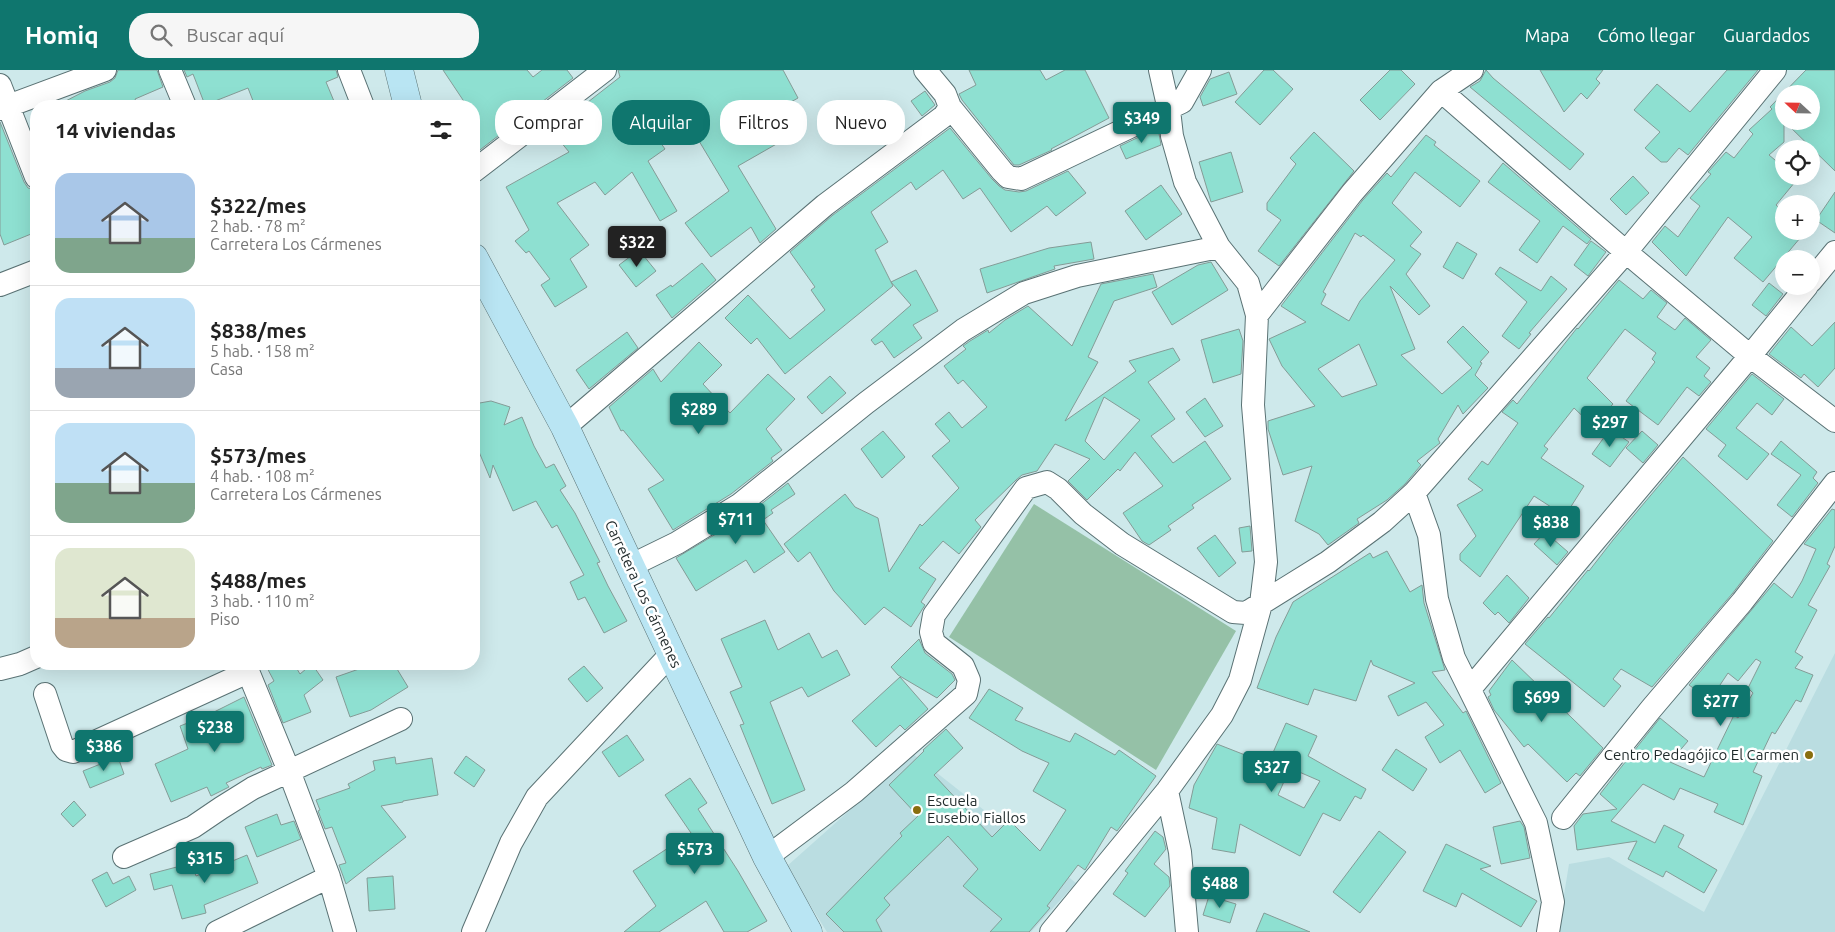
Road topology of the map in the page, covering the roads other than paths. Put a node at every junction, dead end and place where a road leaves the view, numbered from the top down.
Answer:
1 (105, 70) edge
2 (170, 70) edge
3 (349, 70) edge
4 (398, 70) edge
5 (605, 70) edge
6 (925, 70) edge
7 (1160, 70) edge
8 (1200, 70) edge
9 (1472, 70) edge
10 (1775, 70) edge
11 (1441, 91) junction
12 (3, 100) edge
13 (182, 100) edge
14 (361, 100) edge
15 (406, 100) edge
16 (950, 107) junction
17 (1169, 110) junction
18 (30, 163) edge
19 (480, 166) edge
20 (1219, 247) junction
21 (1626, 252) junction
22 (1835, 252) edge
23 (1820, 270) edge
24 (480, 271) edge
25 (30, 273) edge
26 (0, 285) edge
27 (1800, 295) edge
28 (1257, 315) junction
29 (1750, 356) junction
30 (1835, 421) edge
31 (565, 427) junction
32 (1835, 483) edge
33 (1414, 494) junction
34 (630, 566) junction
35 (1261, 604) junction
36 (671, 654) junction
37 (30, 660) edge
38 (0, 669) edge
39 (242, 670) edge
40 (247, 670) edge
41 (1470, 689) junction
42 (45, 694) dead end
43 (400, 720) dead end
44 (289, 771) junction
45 (1167, 791) junction
46 (1563, 818) dead end
47 (124, 857) dead end
48 (767, 857) junction
49 (328, 877) junction
50 (217, 932) edge
51 (345, 932) edge
52 (473, 932) edge
53 (808, 932) edge
54 (1050, 932) edge
55 (1187, 932) edge
56 (1548, 932) edge

1 - 12 street
2 - 13 street
3 - 14 street
4 - 15 main road
5 - 19 street
6 - 16 street
7 - 17 street
8 - 17 street
9 - 11 street
10 - 21 street
11 - 21 street
11 - 28 street
12 - 18 street
16 - 17 street
16 - 31 street
17 - 20 street
20 - 28 street
20 - 34 street
21 - 29 street
21 - 33 street
22 - 23 street
24 - 31 main road, Carretera Los Cármenes
25 - 26 street
27 - 29 street
28 - 35 street
29 - 30 street
29 - 41 street
31 - 34 main road, Carretera Los Cármenes
32 - 46 street
33 - 35 street
33 - 41 street
34 - 36 main road, Carretera Los Cármenes
35 - 45 street
35 - 48 street
36 - 48 main road, Carretera Los Cármenes
36 - 52 street
37 - 38 street
39 - 42 street
40 - 44 street
41 - 56 street
43 - 44 street
44 - 47 street
44 - 49 street
45 - 54 street
45 - 55 street
48 - 53 main road, Carretera Los Cármenes
49 - 50 street
49 - 51 street

